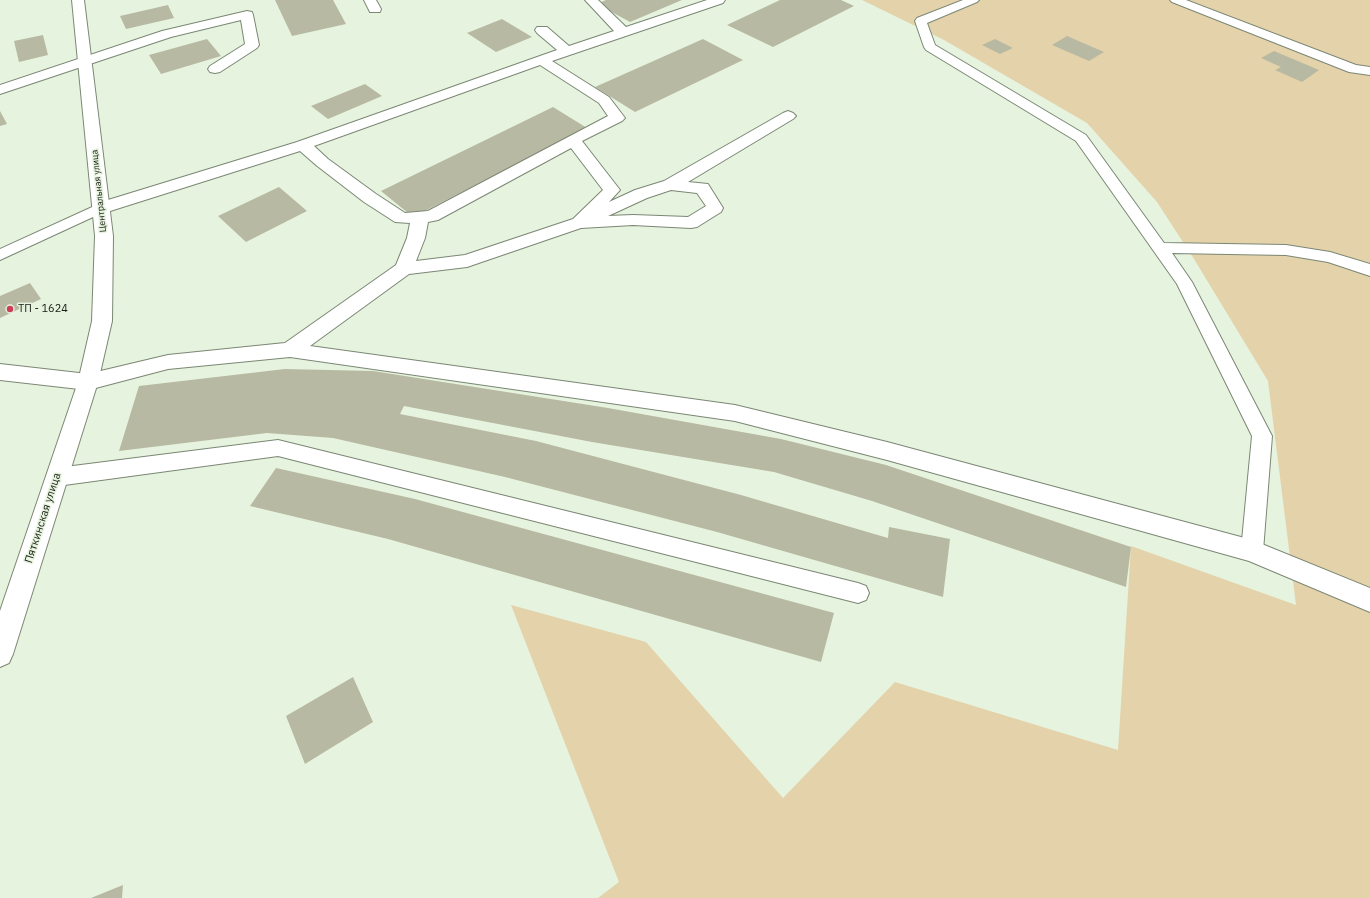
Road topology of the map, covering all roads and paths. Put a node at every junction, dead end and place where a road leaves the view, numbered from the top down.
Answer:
1 (78, 0) edge
2 (250, 0) edge
3 (591, 0) edge
4 (719, 0) edge
5 (973, 0) edge
6 (1176, 0) edge
7 (247, 15) junction
8 (542, 30) dead end
9 (623, 32) junction
10 (567, 51) junction
11 (542, 60) junction
12 (85, 62) junction
13 (215, 69) dead end
14 (1370, 72) edge
15 (0, 90) edge
16 (788, 116) dead end
17 (573, 140) junction
18 (303, 146) junction
19 (670, 185) junction
20 (100, 208) junction
21 (420, 218) junction
22 (579, 223) junction
23 (1160, 248) junction
24 (0, 255) edge
25 (404, 268) junction
26 (1370, 270) edge
27 (290, 350) junction
28 (0, 372) edge
29 (88, 382) junction
30 (57, 477) junction
31 (1252, 551) junction
32 (858, 593) dead end
33 (1370, 600) edge
34 (0, 654) edge

1 - 12 street, Центральная улица
2 - 7 street
3 - 9 street
4 - 9 street
5 - 23 lane
6 - 14 lane
7 - 12 street
7 - 13 street
8 - 10 street
9 - 10 street
10 - 11 street
11 - 17 street
11 - 18 street
12 - 15 street
12 - 20 street, Центральная улица
16 - 19 street
17 - 21 street
17 - 22 street
18 - 20 street
18 - 21 street
19 - 22 street
19 - 22 street
20 - 24 lane
20 - 29 street, Центральная улица
21 - 25 street
22 - 25 street
23 - 26 lane
23 - 31 lane
25 - 27 street
27 - 29 street
27 - 31 street
28 - 29 street
29 - 30 street, Пяткинская улица
30 - 32 lane
30 - 34 street, Пяткинская улица
31 - 33 street

